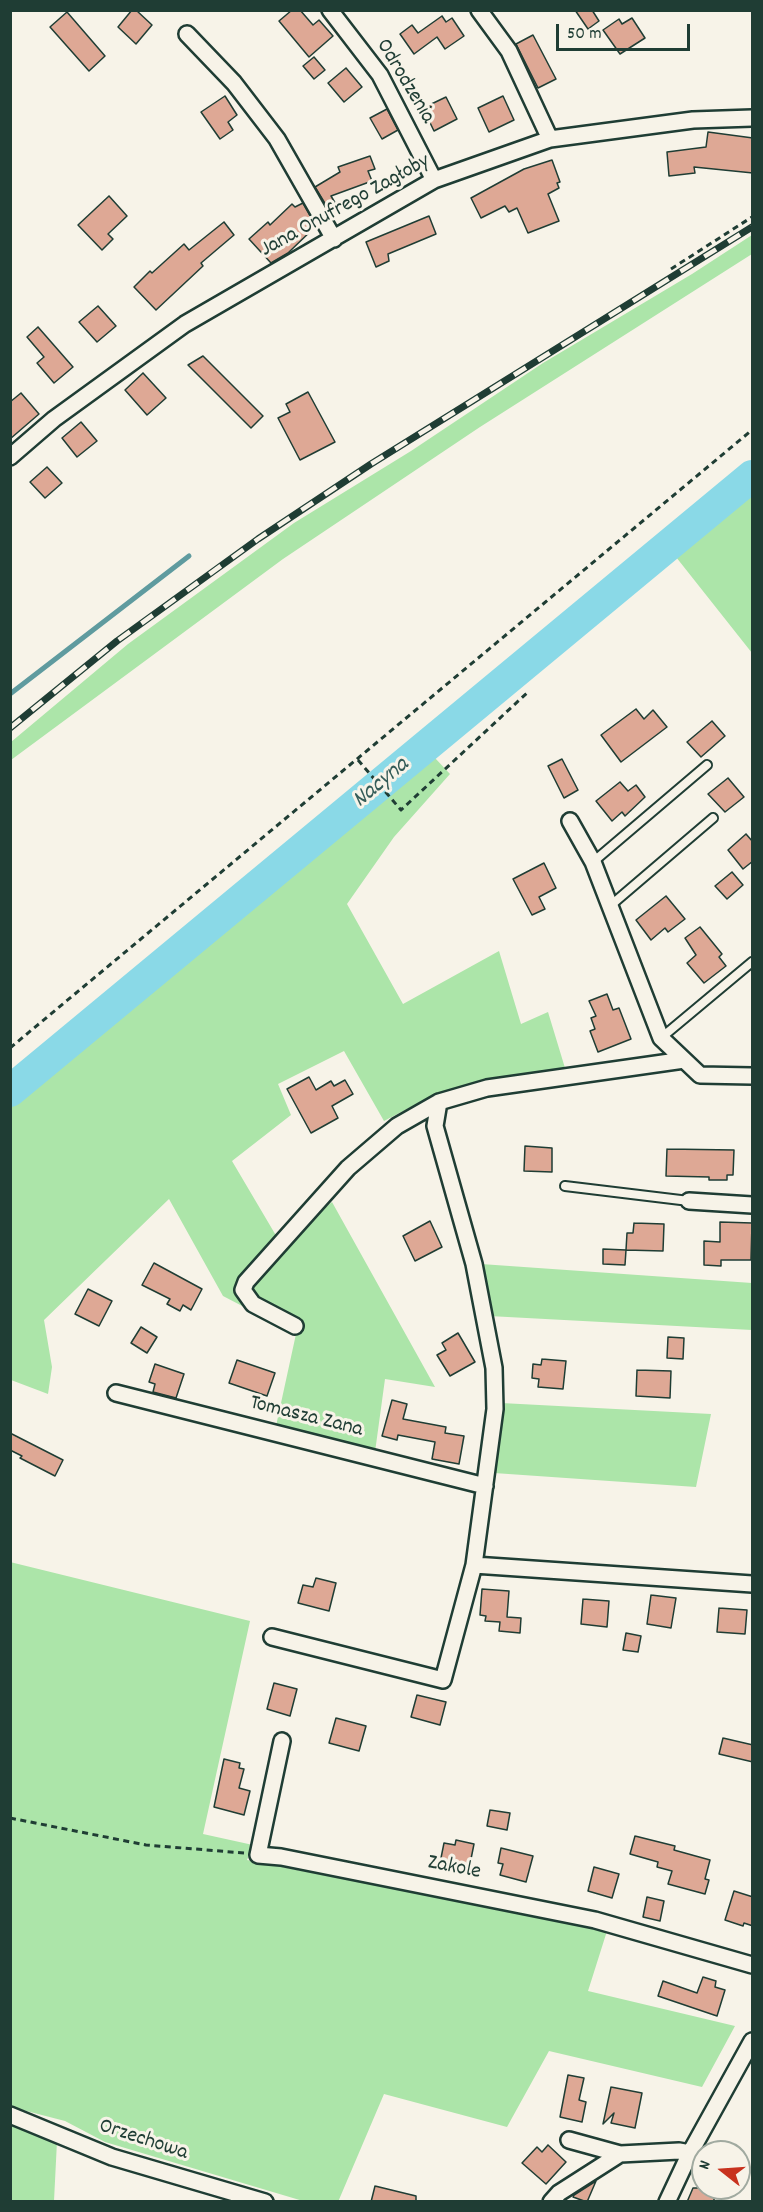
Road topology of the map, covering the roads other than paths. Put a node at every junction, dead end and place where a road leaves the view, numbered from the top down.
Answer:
1 (330, 10) edge
2 (479, 10) edge
3 (187, 34) dead end
4 (753, 118) edge
5 (550, 139) junction
6 (434, 180) junction
7 (334, 239) junction
8 (10, 457) edge
9 (707, 765) dead end
10 (713, 818) dead end
11 (570, 821) dead end
12 (593, 862) junction
13 (610, 906) junction
14 (753, 962) edge
15 (661, 1038) junction
16 (684, 1060) junction
17 (753, 1076) edge
18 (439, 1102) junction
19 (565, 1186) dead end
20 (689, 1201) joint
21 (753, 1205) edge
22 (295, 1326) dead end
23 (116, 1393) dead end
24 (485, 1486) junction
25 (474, 1565) junction
26 (753, 1584) edge
27 (272, 1637) dead end
28 (282, 1741) dead end
29 (753, 1965) edge
30 (753, 2041) edge
31 (10, 2115) edge
32 (568, 2140) dead end
33 (690, 2153) junction
34 (620, 2154) junction
35 (265, 2202) edge
36 (551, 2202) edge
37 (667, 2202) edge

1 - 6 street, Odrodzenia
2 - 5 street
3 - 7 street
4 - 5 street, Jana Onufrego Zagłoby
5 - 6 street, Jana Onufrego Zagłoby
6 - 7 street, Jana Onufrego Zagłoby
7 - 8 street, Jana Onufrego Zagłoby
9 - 12 lane
10 - 13 lane
11 - 12 street
12 - 13 street
13 - 15 street
14 - 15 lane
15 - 16 street
16 - 17 street
16 - 18 street
18 - 22 street
18 - 24 street
19 - 20 lane
20 - 21 street
23 - 24 street, Tomasza Zana
24 - 25 street
25 - 26 street
25 - 27 street
28 - 29 street, Zakole
30 - 33 street
31 - 35 street, Orzechowa
32 - 34 street
33 - 34 street
33 - 37 street
34 - 36 street

